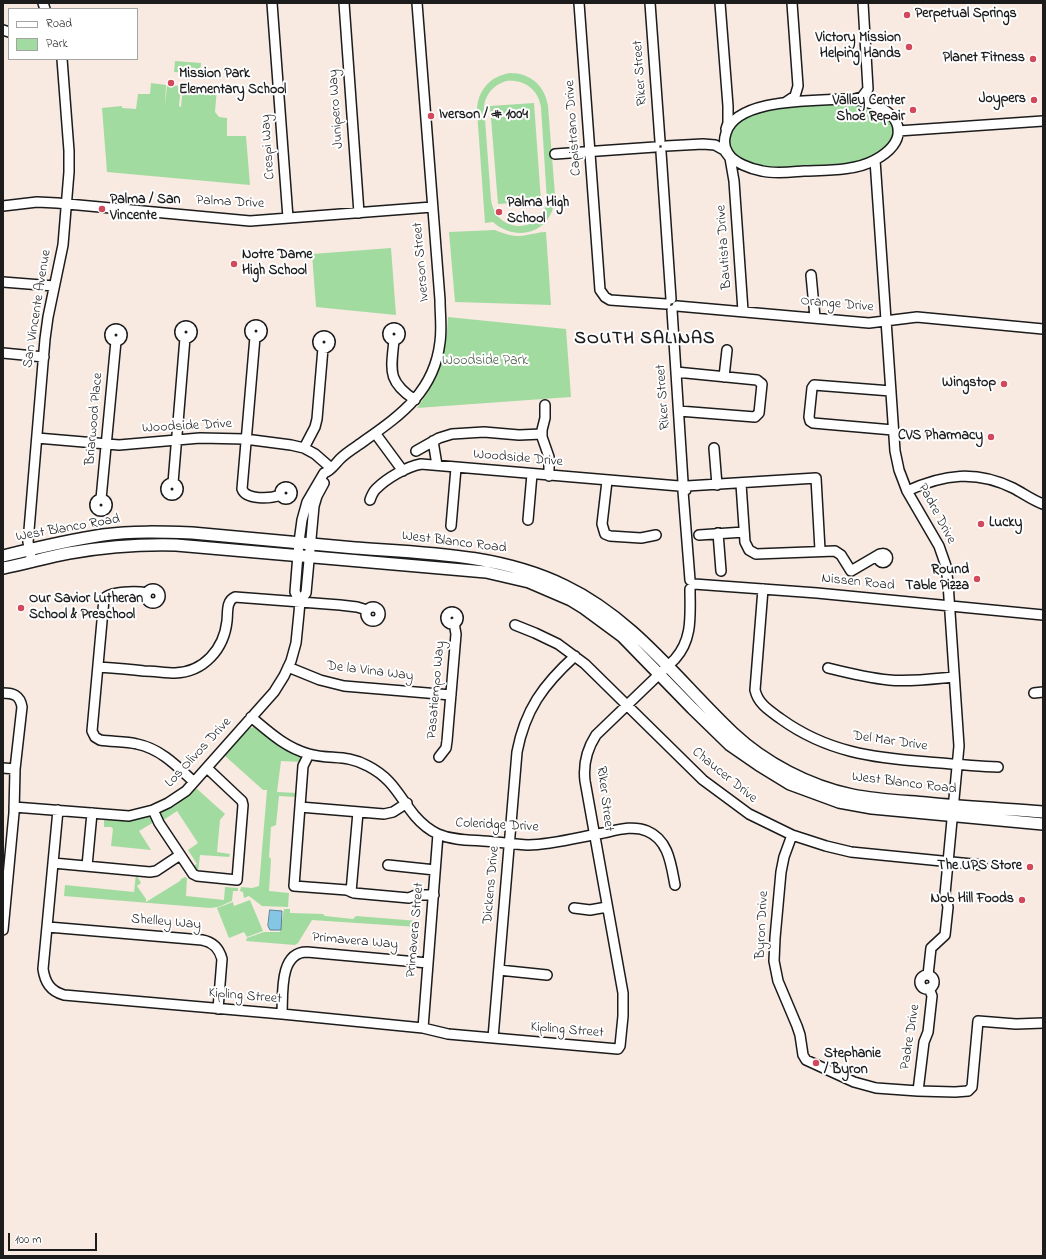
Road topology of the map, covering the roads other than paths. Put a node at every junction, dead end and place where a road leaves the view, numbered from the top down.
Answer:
1 (272, 3) edge
2 (344, 3) edge
3 (417, 3) edge
4 (579, 3) edge
5 (650, 3) edge
6 (720, 3) edge
7 (792, 3) edge
8 (863, 3) edge
9 (62, 60) edge
10 (869, 83) junction
11 (798, 86) junction
12 (728, 98) junction
13 (853, 99) junction
14 (812, 101) junction
15 (786, 102) junction
16 (879, 107) junction
17 (748, 112) junction
18 (1043, 121) edge
19 (727, 128) junction
20 (898, 131) junction
21 (703, 144) junction
22 (660, 146) junction
23 (589, 152) junction
24 (554, 154) dead end
25 (728, 154) junction
26 (875, 160) junction
27 (861, 165) junction
28 (753, 169) junction
29 (734, 181) junction
30 (876, 181) junction
31 (66, 204) junction
32 (3, 206) edge
33 (432, 207) junction
34 (359, 213) junction
35 (288, 218) junction
36 (811, 275) dead end
37 (3, 282) edge
38 (54, 286) junction
39 (605, 298) joint
40 (672, 305) junction
41 (743, 311) junction
42 (815, 317) junction
43 (886, 322) junction
44 (1043, 329) edge
45 (255, 337) dead end
46 (185, 338) dead end
47 (394, 340) dead end
48 (116, 341) dead end
49 (323, 348) dead end
50 (727, 350) dead end
51 (3, 353) edge
52 (44, 356) junction
53 (676, 372) junction
54 (724, 377) junction
55 (891, 391) junction
56 (415, 400) junction
57 (544, 405) dead end
58 (679, 412) junction
59 (893, 430) junction
60 (375, 433) junction
61 (542, 434) junction
62 (36, 438) junction
63 (245, 439) junction
64 (176, 441) junction
65 (433, 441) junction
66 (106, 444) junction
67 (304, 448) junction
68 (714, 448) dead end
69 (416, 451) dead end
70 (437, 465) junction
71 (456, 468) junction
72 (330, 470) junction
73 (403, 471) junction
74 (532, 474) junction
75 (549, 476) junction
76 (606, 481) junction
77 (173, 483) dead end
78 (741, 484) junction
79 (717, 485) junction
80 (683, 486) junction
81 (907, 490) junction
82 (280, 495) dead end
83 (101, 499) dead end
84 (370, 500) dead end
85 (1043, 504) edge
86 (528, 520) dead end
87 (451, 526) dead end
88 (744, 532) junction
89 (718, 533) junction
90 (656, 534) dead end
91 (699, 535) dead end
92 (298, 542) junction
93 (310, 543) junction
94 (29, 550) junction
95 (820, 550) junction
96 (880, 554) dead end
97 (3, 556) edge
98 (298, 556) junction
99 (310, 557) junction
100 (32, 562) junction
101 (3, 568) edge
102 (721, 571) dead end
103 (691, 584) junction
104 (763, 589) junction
105 (147, 593) dead end
106 (300, 601) junction
107 (950, 606) junction
108 (367, 610) dead end
109 (1043, 615) edge
110 (454, 623) dead end
111 (515, 625) dead end
112 (575, 656) junction
113 (98, 666) junction
114 (288, 667) junction
115 (828, 668) dead end
116 (663, 670) junction
117 (954, 677) junction
118 (3, 693) edge
119 (451, 696) junction
120 (626, 706) junction
121 (251, 717) junction
122 (309, 754) junction
123 (440, 757) dead end
124 (957, 764) junction
125 (998, 767) dead end
126 (3, 768) edge
127 (207, 768) junction
128 (15, 769) junction
129 (194, 782) junction
130 (407, 803) junction
131 (14, 807) junction
132 (300, 807) junction
133 (58, 810) junction
134 (153, 810) junction
135 (953, 811) junction
136 (358, 812) junction
137 (1043, 812) edge
138 (92, 813) junction
139 (1043, 824) edge
140 (438, 834) junction
141 (594, 834) junction
142 (792, 835) junction
143 (510, 844) junction
144 (180, 855) junction
145 (948, 862) junction
146 (53, 863) junction
147 (388, 865) dead end
148 (982, 865) dead end
149 (87, 866) junction
150 (435, 870) junction
151 (675, 885) dead end
152 (351, 892) junction
153 (434, 895) junction
154 (607, 907) junction
155 (574, 908) dead end
156 (48, 927) junction
157 (3, 930) edge
158 (428, 963) junction
159 (499, 970) junction
160 (547, 975) dead end
161 (218, 1009) junction
162 (282, 1014) junction
163 (1043, 1023) edge
164 (422, 1028) junction
165 (493, 1038) junction
166 (618, 1049) joint
167 (918, 1091) junction

1 - 35 street, Crespi Way
2 - 34 street, Junipero Way
3 - 33 street, Iverson Street
4 - 23 street, Capistrano Drive
5 - 22 street, Riker Street
6 - 12 street
7 - 11 street
8 - 10 street
9 - 31 street, San Vincente Avenue
10 - 13 street
10 - 16 street
11 - 14 street
11 - 15 street
12 - 17 street
12 - 19 street
13 - 14 street
13 - 16 street
14 - 15 street
15 - 17 street
16 - 20 street
17 - 19 street
18 - 20 street
19 - 21 street
19 - 25 street, Bautista Drive
20 - 26 street
21 - 22 street
21 - 25 street
22 - 23 street
22 - 40 street, Riker Street
23 - 24 street
23 - 39 street, Capistrano Drive
25 - 28 street
25 - 29 street, Bautista Drive
26 - 27 street
26 - 30 street, Padre Drive
27 - 28 street
27 - 30 street
28 - 29 street
29 - 41 street, Bautista Drive
30 - 43 street, Padre Drive
31 - 32 street, Palma Drive
31 - 35 street, Palma Drive
31 - 38 street, San Vincente Avenue
33 - 34 street, Palma Drive
33 - 56 street, Iverson Street
34 - 35 street, Palma Drive
36 - 42 street
37 - 38 street
38 - 52 street, San Vincente Avenue
39 - 40 street, Orange Drive
40 - 41 street, Orange Drive
40 - 53 street, Riker Street
41 - 42 street, Orange Drive
42 - 43 street, Orange Drive
43 - 44 street, Orange Drive
43 - 55 street, Padre Drive
45 - 63 street
46 - 64 street
47 - 56 street
48 - 66 street, Briarwood Place
49 - 67 street
50 - 54 street
51 - 52 street
52 - 62 street, San Vincente Avenue
53 - 54 street
53 - 58 street, Riker Street
54 - 58 street
55 - 59 street, Padre Drive
55 - 59 street
56 - 60 street, Iverson Street
57 - 61 street
58 - 80 street, Riker Street
59 - 81 street, Padre Drive
60 - 72 street, Iverson Street
60 - 73 street
61 - 65 street
61 - 75 street
62 - 66 street, Woodside Drive
62 - 94 street, San Vincente Avenue
63 - 64 street, Woodside Drive
63 - 67 street, Woodside Drive
63 - 82 street
64 - 66 street, Woodside Drive
64 - 77 street
65 - 69 street
65 - 70 street
66 - 83 street, Briarwood Place
67 - 72 street, Woodside Drive
68 - 79 street
70 - 71 street, Woodside Drive
70 - 73 street, Woodside Drive
71 - 74 street, Woodside Drive
71 - 87 street
72 - 92 street, Iverson Street
72 - 93 street, Iverson Street
73 - 84 street, Woodside Drive
74 - 75 street, Woodside Drive
74 - 86 street
75 - 76 street, Woodside Drive
76 - 80 street, Woodside Drive
76 - 90 street
78 - 79 street, Woodside Drive
78 - 88 street
78 - 95 street, Woodside Drive
79 - 80 street, Woodside Drive
80 - 103 street, Riker Street
81 - 85 street
81 - 107 street, Padre Drive
88 - 89 street
88 - 95 street
89 - 91 street
89 - 102 street
92 - 93 main road, West Blanco Road
92 - 94 main road, West Blanco Road
92 - 98 street, Iverson Street
93 - 99 street, Los Olivos Drive
93 - 116 main road, West Blanco Road
94 - 97 main road, West Blanco Road
94 - 100 street, San Vincente Avenue
95 - 96 street
98 - 99 main road, West Blanco Road
98 - 100 main road, West Blanco Road
98 - 106 street, Los Olivos Drive
99 - 106 street, Los Olivos Drive
99 - 116 main road, West Blanco Road
100 - 101 main road, West Blanco Road
103 - 104 street, Nissen Road
103 - 116 street, Riker Street
104 - 107 street, Nissen Road
104 - 124 street, Del Mar Drive
105 - 113 street
106 - 108 street
106 - 113 street
106 - 114 street, Los Olivos Drive
107 - 109 street, Nissen Road
107 - 117 street, Padre Drive
110 - 119 street, Pasatiempo Way
111 - 112 street, Chaucer Drive
112 - 120 street, Chaucer Drive
112 - 143 street, Dickens Drive
113 - 129 street
114 - 119 street, De la Vina Way
114 - 121 street, Los Olivos Drive
115 - 117 street
116 - 120 street, Riker Street
116 - 135 main road, West Blanco Road
117 - 124 street, Padre Drive
118 - 128 street
119 - 123 street, Pasatiempo Way
120 - 141 street, Riker Street
120 - 142 street, Chaucer Drive
121 - 122 street, Coleridge Drive
121 - 127 street, Los Olivos Drive
122 - 130 street, Coleridge Drive
122 - 132 street
124 - 125 street, Del Mar Drive
124 - 135 street, Padre Drive
126 - 128 street
127 - 129 street, Los Olivos Drive
127 - 144 street
128 - 131 street
129 - 134 street, Los Olivos Drive
130 - 136 street
130 - 140 street, Coleridge Drive
131 - 133 street, Los Olivos Drive
131 - 157 street
132 - 136 street
132 - 152 street
133 - 138 street, Los Olivos Drive
133 - 146 street, Kipling Street
134 - 138 street, Los Olivos Drive
134 - 144 street
135 - 137 main road, West Blanco Road
135 - 139 main road, West Blanco Road
135 - 145 street, Padre Drive
136 - 152 street
138 - 149 street
140 - 143 street, Coleridge Drive
140 - 150 street, Primavera Street
141 - 143 street, Coleridge Drive
141 - 151 street, Coleridge Drive
141 - 154 street, Riker Street
142 - 145 street, Chaucer Drive
142 - 167 street, Byron Drive
143 - 159 street, Dickens Drive
144 - 149 street
145 - 148 street, Chaucer Drive
145 - 167 street, Padre Drive
146 - 149 street
146 - 156 street, Kipling Street
147 - 150 street
150 - 153 street, Primavera Street
152 - 153 street
153 - 158 street, Primavera Street
154 - 155 street
154 - 166 street, Riker Street
156 - 161 street, Kipling Street
156 - 161 street, Shelley Way
158 - 162 street, Primavera Way
158 - 164 street, Primavera Street
159 - 160 street
159 - 165 street, Dickens Drive
161 - 162 street, Kipling Street
162 - 164 street, Kipling Street
163 - 167 street
164 - 165 street, Kipling Street
165 - 166 street, Kipling Street

